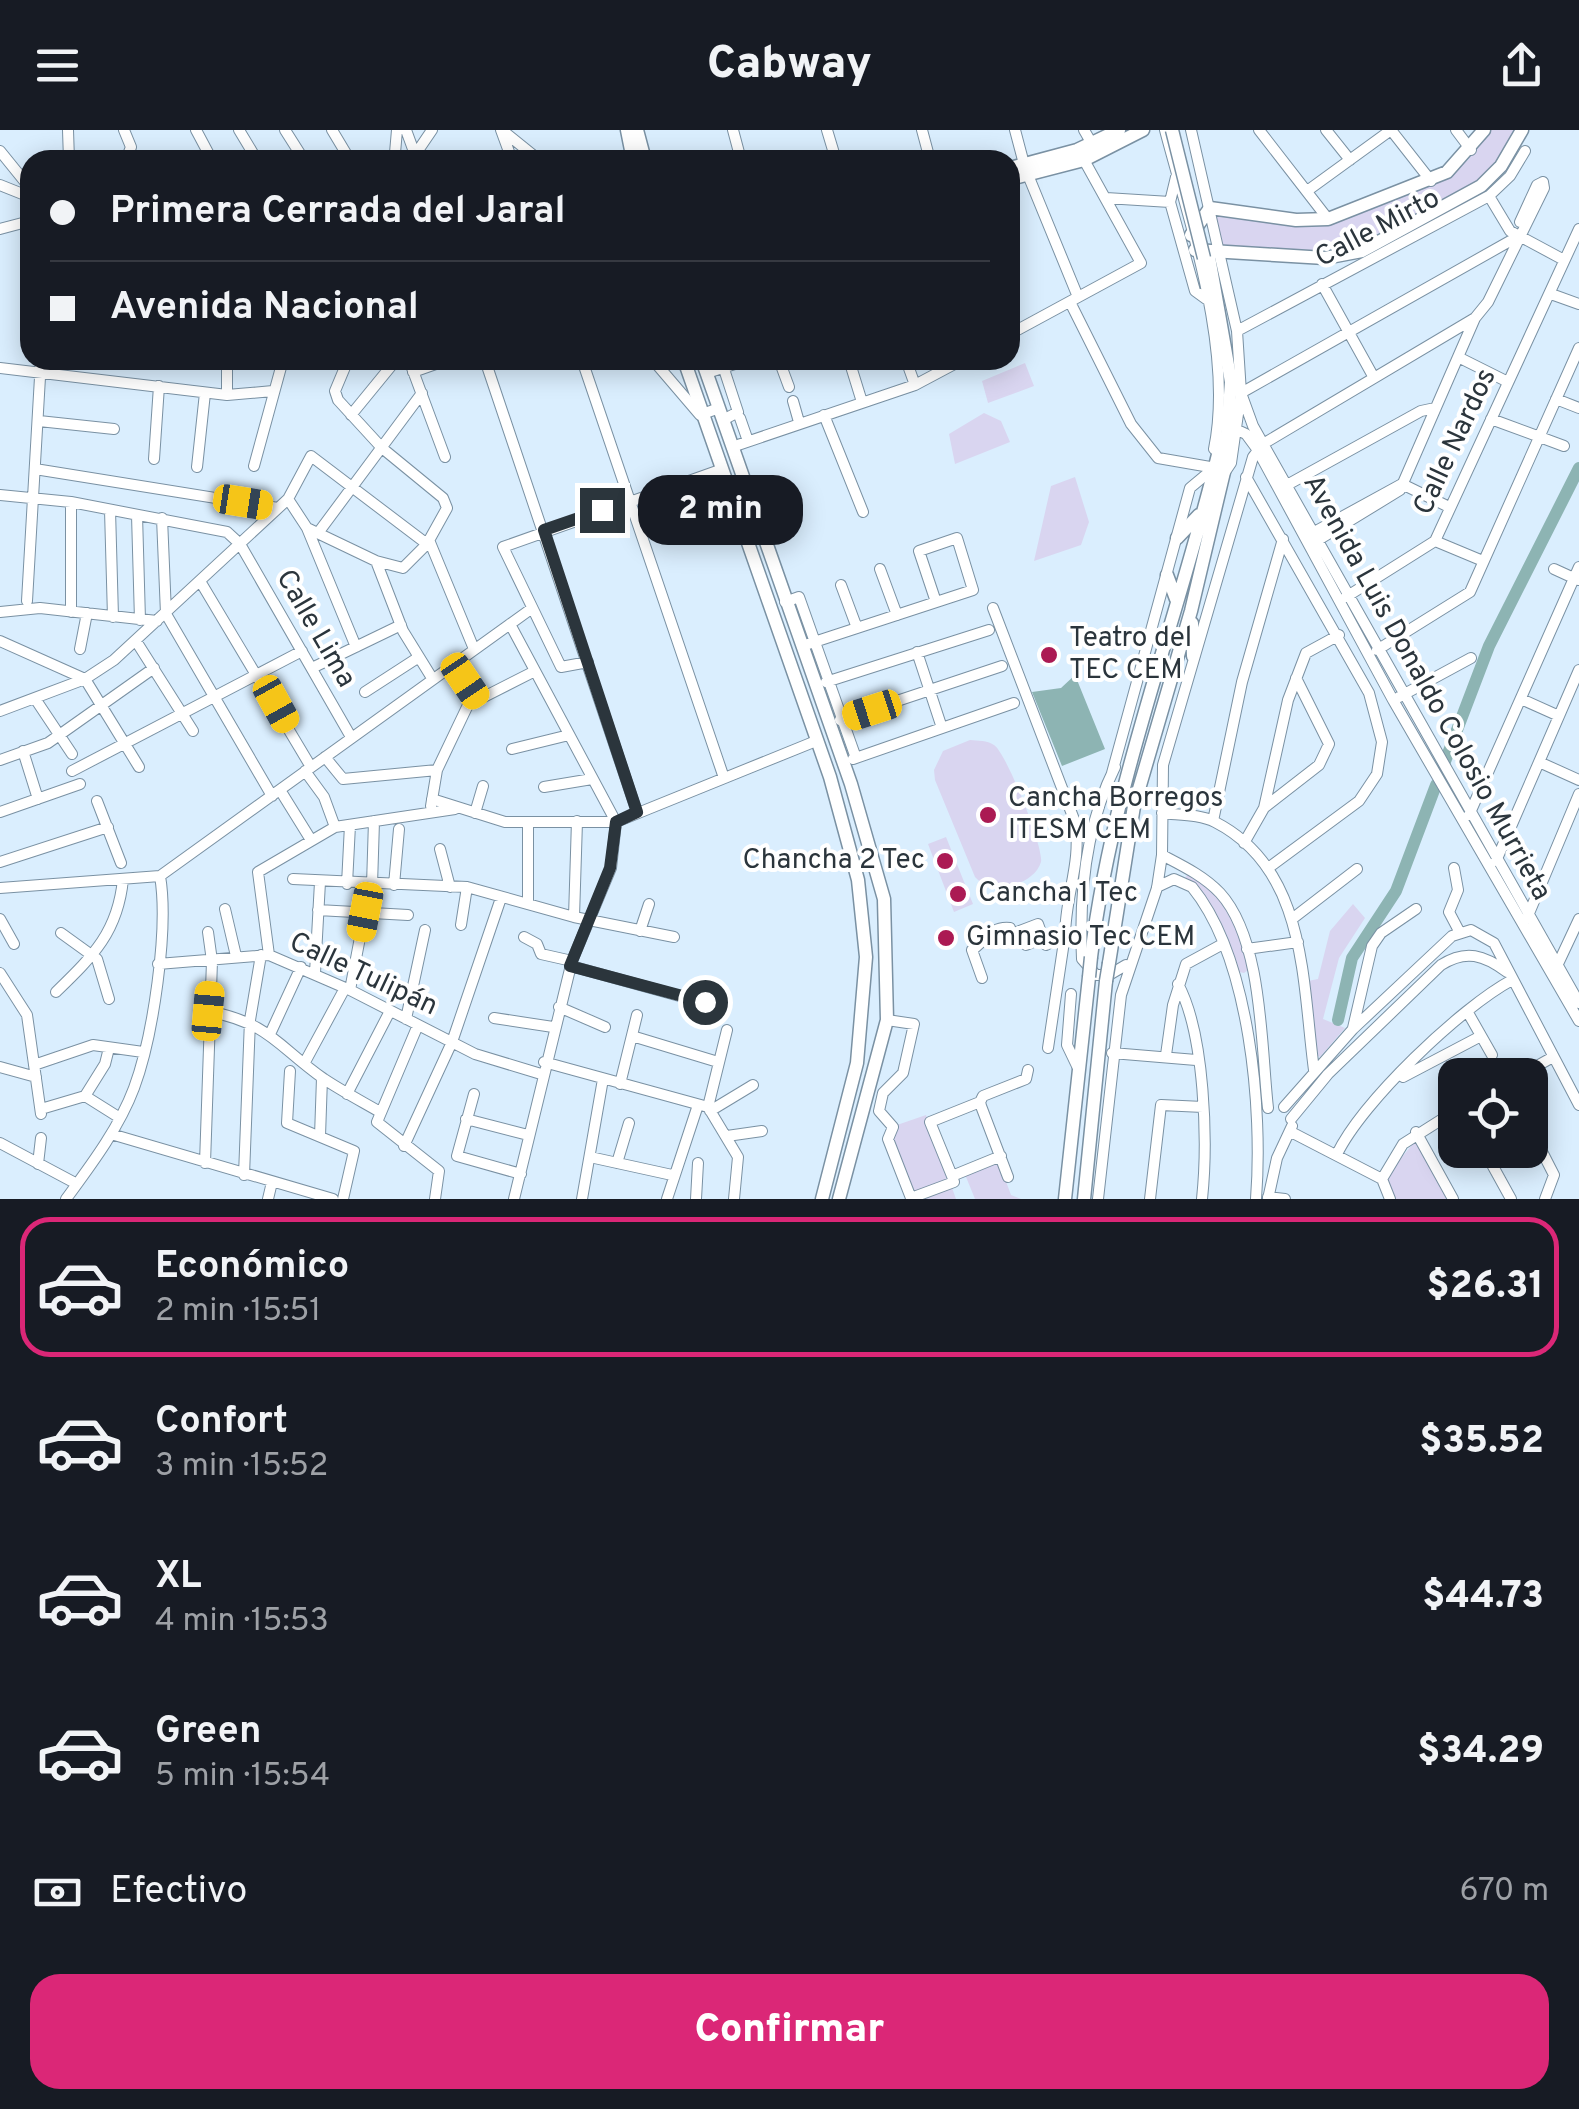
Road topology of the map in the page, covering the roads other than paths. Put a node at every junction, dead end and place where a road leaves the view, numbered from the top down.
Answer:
1 (502, 130) edge
2 (1084, 130) edge
3 (1119, 130) edge
4 (1143, 130) edge
5 (1172, 130) edge
6 (1192, 130) edge
7 (1259, 130) edge
8 (1326, 130) edge
9 (1391, 130) edge
10 (1456, 130) edge
11 (1484, 130) edge
12 (1522, 130) edge
13 (1092, 144) junction
14 (527, 150) edge
15 (1470, 150) junction
16 (0, 151) edge
17 (1525, 151) dead end
18 (1084, 160) junction
19 (1350, 160) junction
20 (1021, 169) edge
21 (20, 176) edge
22 (1176, 176) junction
23 (1431, 181) junction
24 (1307, 191) junction
25 (1489, 196) junction
26 (1106, 198) junction
27 (1170, 202) junction
28 (1210, 208) junction
29 (1328, 218) junction
30 (0, 229) edge
31 (1579, 229) edge
32 (1191, 235) junction
33 (1515, 240) junction
34 (0, 244) edge
35 (1195, 250) junction
36 (1218, 252) junction
37 (1564, 260) junction
38 (1322, 284) junction
39 (1551, 294) junction
40 (1074, 300) junction
41 (1207, 300) junction
42 (1579, 304) edge
43 (1478, 314) junction
44 (1020, 329) edge
45 (1348, 330) junction
46 (1237, 331) junction
47 (1579, 348) edge
48 (1458, 357) junction
49 (41, 370) edge
50 (65, 370) edge
51 (226, 370) edge
52 (280, 370) edge
53 (344, 370) edge
54 (388, 370) edge
55 (414, 370) edge
56 (488, 370) edge
57 (585, 370) edge
58 (662, 370) edge
59 (687, 370) edge
60 (706, 370) edge
61 (724, 370) edge
62 (783, 370) edge
63 (852, 370) edge
64 (910, 370) edge
65 (944, 370) edge
66 (1373, 376) junction
67 (1508, 382) junction
68 (159, 386) junction
69 (916, 386) junction
70 (789, 387) dead end
71 (273, 391) junction
72 (422, 392) junction
73 (1242, 392) junction
74 (204, 393) junction
75 (227, 395) junction
76 (1556, 399) junction
77 (793, 401) dead end
78 (862, 402) junction
79 (1435, 408) junction
80 (1579, 408) edge
81 (700, 414) junction
82 (721, 414) junction
83 (351, 415) junction
84 (824, 415) junction
85 (740, 418) dead end
86 (1491, 419) junction
87 (39, 420) junction
88 (799, 422) junction
89 (114, 429) dead end
90 (1229, 433) junction
91 (1539, 437) junction
92 (748, 441) junction
93 (1260, 446) junction
94 (1564, 446) dead end
95 (732, 447) junction
96 (382, 448) junction
97 (445, 456) dead end
98 (154, 459) dead end
99 (197, 466) dead end
100 (254, 466) dead end
101 (34, 468) junction
102 (720, 470) junction
103 (1214, 471) junction
104 (1246, 477) junction
105 (1402, 484) junction
106 (1287, 485) junction
107 (354, 487) junction
108 (1207, 494) junction
109 (0, 496) edge
110 (32, 497) junction
111 (288, 499) junction
112 (630, 500) junction
113 (71, 502) junction
114 (1263, 505) junction
115 (1448, 507) junction
116 (278, 508) junction
117 (1237, 508) junction
118 (110, 510) junction
119 (862, 512) dead end
120 (1200, 513) junction
121 (137, 514) junction
122 (162, 518) junction
123 (544, 530) junction
124 (313, 531) junction
125 (1177, 538) junction
126 (1284, 538) junction
127 (1311, 539) junction
128 (1435, 541) junction
129 (428, 542) junction
130 (240, 544) junction
131 (1483, 561) junction
132 (376, 562) junction
133 (1299, 565) junction
134 (1276, 566) junction
135 (1554, 568) dead end
136 (880, 569) dead end
137 (1168, 575) junction
138 (1577, 575) edge
139 (200, 581) junction
140 (841, 585) dead end
141 (1176, 599) junction
142 (1344, 599) junction
143 (27, 601) dead end
144 (936, 602) junction
145 (994, 608) dead end
146 (530, 609) junction
147 (0, 612) edge
148 (71, 612) junction
149 (1191, 612) junction
150 (87, 614) junction
151 (897, 615) junction
152 (114, 617) junction
153 (162, 618) junction
154 (140, 620) junction
155 (510, 624) junction
156 (401, 625) junction
157 (857, 628) junction
158 (989, 630) dead end
159 (1338, 635) junction
160 (0, 641) edge
161 (136, 641) junction
162 (808, 644) junction
163 (356, 647) junction
164 (80, 649) dead end
165 (474, 649) junction
166 (1377, 650) junction
167 (302, 651) junction
168 (917, 652) junction
169 (1194, 656) junction
170 (420, 658) junction
171 (1471, 658) dead end
172 (588, 662) junction
173 (454, 664) junction
174 (1002, 666) dead end
175 (154, 668) junction
176 (312, 668) junction
177 (1579, 670) edge
178 (535, 671) junction
179 (258, 672) junction
180 (432, 678) junction
181 (1296, 678) junction
182 (84, 679) junction
183 (822, 684) junction
184 (930, 690) junction
185 (365, 692) dead end
186 (212, 696) junction
187 (477, 698) junction
188 (1398, 698) junction
189 (1521, 699) junction
190 (36, 700) junction
191 (1014, 702) dead end
192 (101, 706) junction
193 (824, 710) junction
194 (0, 711) edge
195 (181, 711) junction
196 (806, 716) junction
197 (1559, 716) junction
198 (836, 722) junction
199 (942, 728) junction
200 (193, 731) dead end
201 (58, 733) junction
202 (569, 735) junction
203 (351, 737) junction
204 (816, 741) junction
205 (124, 742) junction
206 (512, 750) dead end
207 (23, 751) junction
208 (1130, 752) dead end
209 (72, 754) dead end
210 (325, 757) junction
211 (0, 760) edge
212 (849, 760) junction
213 (1540, 762) junction
214 (139, 767) dead end
215 (308, 769) junction
216 (437, 770) junction
217 (72, 771) dead end
218 (1112, 773) junction
219 (592, 778) junction
220 (724, 778) junction
221 (1579, 780) edge
222 (80, 784) dead end
223 (483, 786) dead end
224 (544, 788) dead end
225 (276, 792) junction
226 (1579, 794) edge
227 (38, 799) junction
228 (432, 799) junction
229 (97, 801) dead end
230 (1264, 808) junction
231 (461, 809) junction
232 (0, 812) edge
233 (431, 812) junction
234 (637, 812) junction
235 (475, 813) junction
236 (1162, 813) junction
237 (1574, 818) edge
238 (1467, 820) junction
239 (577, 821) junction
240 (1213, 821) junction
241 (374, 822) junction
242 (616, 822) junction
243 (528, 823) junction
244 (350, 825) junction
245 (336, 826) junction
246 (108, 827) junction
247 (399, 829) dead end
248 (310, 840) junction
249 (1244, 842) junction
250 (1120, 847) junction
251 (440, 849) dead end
252 (1162, 855) junction
253 (0, 862) edge
254 (1496, 862) junction
255 (122, 863) dead end
256 (1270, 866) junction
257 (1454, 868) dead end
258 (1188, 869) junction
259 (1357, 869) dead end
260 (160, 876) junction
261 (123, 879) junction
262 (293, 879) dead end
263 (1182, 881) junction
264 (320, 882) junction
265 (347, 884) junction
266 (370, 885) junction
267 (394, 885) junction
268 (450, 886) junction
269 (467, 887) junction
270 (0, 888) edge
271 (1156, 888) junction
272 (501, 898) junction
273 (528, 904) junction
274 (649, 904) dead end
275 (226, 909) dead end
276 (1416, 909) dead end
277 (318, 910) junction
278 (365, 912) junction
279 (408, 915) dead end
280 (580, 918) junction
281 (0, 919) edge
282 (1579, 919) edge
283 (1292, 920) junction
284 (1526, 922) junction
285 (461, 924) dead end
286 (425, 930) dead end
287 (640, 931) junction
288 (208, 932) dead end
289 (62, 934) dead end
290 (1456, 934) junction
291 (1066, 936) junction
292 (524, 937) dead end
293 (674, 937) dead end
294 (1298, 942) junction
295 (14, 944) dead end
296 (1222, 945) junction
297 (1247, 949) junction
298 (265, 955) junction
299 (93, 956) junction
300 (236, 956) junction
301 (1453, 958) junction
302 (212, 961) junction
303 (158, 964) junction
304 (571, 964) junction
305 (1127, 965) junction
306 (1557, 966) junction
307 (301, 967) junction
308 (1252, 970) junction
309 (1233, 972) junction
310 (0, 973) edge
311 (315, 974) junction
312 (1510, 976) junction
313 (982, 978) dead end
314 (1178, 984) junction
315 (347, 989) junction
316 (56, 992) dead end
317 (1071, 994) dead end
318 (109, 999) dead end
319 (864, 999) junction
320 (889, 1001) junction
321 (705, 1002) dead end
322 (1579, 1002) edge
323 (559, 1006) junction
324 (208, 1011) junction
325 (390, 1011) junction
326 (1468, 1011) junction
327 (637, 1016) dead end
328 (406, 1018) junction
329 (494, 1018) dead end
330 (250, 1020) junction
331 (887, 1020) junction
332 (1579, 1021) edge
333 (418, 1025) junction
334 (553, 1028) junction
335 (605, 1028) dead end
336 (1353, 1029) junction
337 (727, 1030) dead end
338 (270, 1032) junction
339 (632, 1036) junction
340 (1481, 1036) junction
341 (452, 1042) junction
342 (110, 1048) junction
343 (1048, 1048) dead end
344 (142, 1052) junction
345 (1112, 1053) junction
346 (1492, 1054) dead end
347 (1166, 1055) junction
348 (1553, 1057) junction
349 (1196, 1060) junction
350 (1548, 1060) edge
351 (304, 1062) junction
352 (718, 1062) junction
353 (0, 1067) edge
354 (543, 1068) junction
355 (1078, 1069) junction
356 (1028, 1070) dead end
357 (1314, 1070) junction
358 (35, 1071) junction
359 (290, 1071) dead end
360 (322, 1078) junction
361 (603, 1079) junction
362 (1394, 1082) junction
363 (620, 1084) junction
364 (753, 1085) dead end
365 (348, 1094) junction
366 (474, 1094) dead end
367 (86, 1096) junction
368 (980, 1102) junction
369 (1579, 1106) edge
370 (1203, 1107) junction
371 (705, 1108) junction
372 (1268, 1108) junction
373 (1284, 1108) junction
374 (1254, 1110) junction
375 (378, 1117) junction
376 (120, 1118) junction
377 (466, 1119) junction
378 (1291, 1119) junction
379 (1438, 1120) edge
380 (629, 1123) dead end
381 (762, 1130) dead end
382 (1291, 1132) junction
383 (1416, 1132) junction
384 (111, 1134) junction
385 (528, 1135) junction
386 (320, 1136) junction
387 (727, 1136) junction
388 (40, 1138) dead end
389 (0, 1144) edge
390 (1282, 1144) junction
391 (1259, 1145) junction
392 (404, 1146) junction
393 (1337, 1154) junction
394 (1000, 1156) junction
395 (590, 1157) junction
396 (698, 1162) dead end
397 (205, 1163) junction
398 (1548, 1163) edge
399 (38, 1164) junction
400 (617, 1164) junction
401 (1494, 1168) edge
402 (520, 1174) junction
403 (672, 1174) junction
404 (244, 1175) junction
405 (952, 1176) junction
406 (1008, 1177) dead end
407 (1382, 1179) junction
408 (272, 1182) junction
409 (77, 1184) junction
410 (314, 1196) edge
411 (1268, 1198) edge
412 (66, 1199) edge
413 (268, 1199) edge
414 (333, 1199) edge
415 (343, 1199) edge
416 (435, 1199) edge
417 (514, 1199) edge
418 (582, 1199) edge
419 (667, 1199) edge
420 (696, 1199) edge
421 (734, 1199) edge
422 (822, 1199) edge
423 (839, 1199) edge
424 (911, 1199) edge
425 (1065, 1199) edge
426 (1084, 1199) edge
427 (1098, 1199) edge
428 (1150, 1199) edge
429 (1202, 1199) edge
430 (1256, 1199) edge
431 (1284, 1199) edge
432 (1390, 1199) edge
433 (1453, 1199) edge
434 (1511, 1199) edge
435 (1545, 1199) edge

1 - 14 street
2 - 13 street
3 - 13 main road
4 - 18 main road
5 - 22 street
5 - 90 main road, bridge
6 - 28 street
7 - 24 street
8 - 19 street
9 - 19 street
9 - 23 street
10 - 15 street
11 - 15 main road
12 - 36 main road
13 - 20 main road
15 - 23 main road
16 - 21 street
17 - 25 street, Calle Mirto
18 - 20 main road
18 - 26 street
19 - 24 street
20 - 40 street
22 - 27 street
22 - 32 street
23 - 29 main road
24 - 29 street
25 - 33 street
25 - 38 street, Calle Mirto
26 - 27 street
26 - 40 street
27 - 41 street
28 - 29 main road
28 - 32 main road
28 - 36 street
30 - 34 street
31 - 37 street, Calle Nardos
32 - 35 street
33 - 37 street
33 - 43 street
33 - 45 street
35 - 36 main road
35 - 41 street
36 - 46 street
37 - 39 street, Calle Nardos
38 - 45 street
38 - 46 street, Calle Mirto
39 - 42 street
39 - 67 street, Calle Nardos
40 - 44 street
40 - 103 street
41 - 103 street
43 - 48 street
43 - 66 street
45 - 66 street
45 - 73 street
46 - 73 street
47 - 76 street
48 - 67 street
48 - 79 street
49 - 87 street
50 - 68 street
51 - 75 street
52 - 71 street
53 - 83 street
54 - 83 street
55 - 72 street
56 - 123 street
57 - 112 street
58 - 81 street
59 - 81 main road
60 - 82 main road
61 - 82 street
62 - 70 street
63 - 78 street
64 - 69 street
65 - 69 street
66 - 93 street
67 - 86 street, Calle Nardos
68 - 74 street
68 - 98 street
69 - 78 street
71 - 75 street
71 - 100 street
72 - 96 street
72 - 97 street
73 - 90 street
73 - 93 street, Avenida Luis Donaldo Colosio Murrieta
74 - 75 street
74 - 99 street
76 - 80 street
76 - 91 street
77 - 88 street
78 - 84 street
79 - 105 street
79 - 106 street
81 - 82 street
81 - 102 main road
82 - 95 main road
83 - 96 street
84 - 88 street
84 - 119 street
85 - 92 street
86 - 91 street
86 - 115 street, Calle Nardos
87 - 89 street
87 - 101 street
88 - 92 street
90 - 93 street, Avenida Luis Donaldo Colosio Murrieta
90 - 103 main road
90 - 108 main road
91 - 94 street
91 - 131 street
92 - 95 street
93 - 104 street
93 - 106 street, Avenida Luis Donaldo Colosio Murrieta
93 - 127 street, Avenida Luis Donaldo Colosio Murrieta
95 - 162 main road
96 - 107 street
96 - 129 street
101 - 110 street
101 - 116 street
102 - 112 street
102 - 196 main road
103 - 108 street
103 - 125 street
103 - 149 main road
104 - 114 street
104 - 117 street
105 - 115 street
105 - 127 street
106 - 127 street, Avenida Luis Donaldo Colosio Murrieta
107 - 111 street
107 - 124 street
107 - 129 street
108 - 120 main road
109 - 110 street
110 - 113 street
110 - 143 street
111 - 116 street
111 - 124 street
112 - 123 street
112 - 220 street
113 - 118 street
113 - 148 street
114 - 117 street
114 - 126 street
115 - 128 street, Calle Nardos
116 - 130 street
117 - 169 street
118 - 121 street
118 - 152 street
120 - 125 main road
120 - 141 main road
121 - 122 street
121 - 154 street
122 - 130 street
122 - 153 street
123 - 146 street
123 - 172 street
124 - 132 street
124 - 163 street
125 - 137 street
126 - 133 street
126 - 134 street
127 - 142 street, Avenida Luis Donaldo Colosio Murrieta
128 - 131 street
128 - 142 street, Calle Nardos
129 - 132 street
129 - 165 street
130 - 139 street
130 - 167 street, Calle Lima
131 - 166 street
132 - 156 street
133 - 134 street
133 - 159 street
134 - 240 street
135 - 138 street
136 - 151 street
137 - 141 main road
137 - 218 street
138 - 189 street
139 - 153 street
139 - 179 street
140 - 157 street
141 - 250 main road
142 - 166 street, Avenida Luis Donaldo Colosio Murrieta
142 - 188 street, Avenida Luis Donaldo Colosio Murrieta
144 - 144 street
144 - 151 street
145 - 291 street
146 - 155 street
146 - 172 street
147 - 148 street
148 - 150 street
149 - 169 main road
149 - 250 main road
150 - 152 street
150 - 164 street
151 - 157 street
152 - 154 street
153 - 154 street
153 - 161 street
153 - 186 street
155 - 165 street
155 - 178 street
156 - 163 street
156 - 170 street
157 - 162 street
158 - 168 street
159 - 181 street
159 - 256 street
160 - 182 street
161 - 175 street
161 - 182 street
162 - 183 main road
163 - 176 street
165 - 173 street
166 - 188 street, Avenida Luis Donaldo Colosio Murrieta
167 - 176 street, Calle Lima
167 - 179 street
168 - 183 street
168 - 184 street
169 - 236 street
170 - 180 street
170 - 185 street
171 - 188 street
172 - 234 street
173 - 180 street
173 - 187 street
174 - 184 street
175 - 192 street
175 - 195 street
176 - 203 street, Calle Lima
177 - 197 street
178 - 187 street
178 - 202 street
179 - 186 street
179 - 215 street
180 - 203 street
181 - 230 street
181 - 230 street
182 - 190 street
182 - 192 street
183 - 193 main road
183 - 198 street
184 - 198 street
184 - 199 street
186 - 195 street
186 - 225 street
187 - 216 street
188 - 238 street, Avenida Luis Donaldo Colosio Murrieta
189 - 197 street
189 - 238 street
190 - 194 street
190 - 201 street
191 - 199 street
192 - 201 street
192 - 205 street
193 - 196 main road
193 - 198 main road
195 - 200 street
195 - 205 street
196 - 204 main road
197 - 213 street
198 - 212 main road
199 - 212 street
201 - 207 street
201 - 209 street
202 - 206 street
202 - 219 street
203 - 210 street
204 - 220 street
204 - 319 main road
205 - 214 street
205 - 217 street
207 - 211 street
207 - 227 street
208 - 218 street
210 - 215 street
210 - 216 street
212 - 320 main road
213 - 221 street
213 - 254 street
215 - 225 street
215 - 245 street
216 - 228 street
218 - 305 street
219 - 224 street
219 - 242 street
220 - 234 street
222 - 227 street
223 - 235 street
225 - 248 street
225 - 260 street
226 - 237 street
227 - 232 street
228 - 231 street
228 - 233 street
229 - 246 street
230 - 249 street
231 - 233 street
231 - 235 street
233 - 241 street
234 - 242 street
235 - 243 street
236 - 240 street
236 - 252 street
237 - 284 street
238 - 254 street, Avenida Luis Donaldo Colosio Murrieta
238 - 284 street, Avenida Luis Donaldo Colosio Murrieta
239 - 242 street
239 - 243 street
239 - 280 street
240 - 249 street
241 - 244 street
241 - 266 street
242 - 280 street
243 - 273 street
244 - 245 street
244 - 265 street
245 - 248 street
246 - 253 street
246 - 255 street
247 - 267 street
248 - 298 street
249 - 256 street
250 - 355 main road, bridge
250 - 426 main road, bridge
251 - 268 street
252 - 258 street
252 - 271 street
254 - 284 street, Avenida Luis Donaldo Colosio Murrieta
256 - 283 street
257 - 290 street
258 - 263 street
258 - 297 street
259 - 283 street
260 - 261 street
260 - 303 street
261 - 270 street
261 - 299 street
262 - 264 street
263 - 271 street
263 - 296 street
264 - 265 street
264 - 277 street
265 - 266 street
266 - 267 street
266 - 278 street
267 - 268 street
268 - 269 street
269 - 272 street
269 - 285 street
271 - 305 street
272 - 273 street
272 - 341 street
273 - 280 street
274 - 287 street
275 - 300 street
276 - 336 street
277 - 278 street
277 - 311 street
278 - 279 street
278 - 315 street
280 - 287 street
280 - 304 street
281 - 295 street
282 - 306 street
283 - 294 street
284 - 306 street, Avenida Luis Donaldo Colosio Murrieta
284 - 332 street, Avenida Luis Donaldo Colosio Murrieta
286 - 328 street
287 - 293 street
288 - 302 street
289 - 299 street
290 - 301 street
290 - 312 street
290 - 336 street
291 - 313 street
291 - 343 street
292 - 304 street
294 - 297 street
294 - 357 street
296 - 309 street
296 - 314 street
297 - 308 street
298 - 300 street, Calle Tulipán
298 - 307 street, Calle Tulipán
298 - 330 street
299 - 316 street
299 - 318 street
300 - 302 street, Calle Tulipán
301 - 312 street
301 - 378 street
302 - 303 street, Calle Tulipán
302 - 324 street
303 - 344 street
304 - 321 street
304 - 323 street
305 - 345 street
306 - 322 street, Avenida Luis Donaldo Colosio Murrieta
307 - 311 street, Calle Tulipán
307 - 338 street
308 - 309 street
308 - 372 street
309 - 374 street
310 - 358 street
311 - 315 street, Calle Tulipán
312 - 326 street
312 - 348 street
314 - 347 street
314 - 349 street
315 - 325 street, Calle Tulipán
315 - 351 street
317 - 355 street
319 - 320 main road
319 - 422 main road
320 - 331 main road
323 - 334 street
323 - 335 street
324 - 330 street
324 - 397 street
325 - 328 street, Calle Tulipán
325 - 365 street
326 - 340 street
326 - 362 street
327 - 339 street
328 - 333 street, Calle Tulipán
329 - 334 street
330 - 338 street
330 - 404 street
331 - 423 main road
331 - 424 street
333 - 341 street, Calle Tulipán
333 - 375 street
334 - 354 street
336 - 357 street
337 - 352 street
338 - 351 street
339 - 352 street
339 - 363 street
340 - 346 street
340 - 362 street
341 - 354 street, Calle Tulipán
341 - 392 street
342 - 344 street
342 - 358 street
342 - 367 street
344 - 376 street
345 - 347 street
345 - 427 street
347 - 349 street
348 - 350 street
348 - 369 street
349 - 370 street
351 - 360 street
352 - 371 street
353 - 358 street
354 - 361 street, Calle Tulipán
354 - 385 street
355 - 425 main road
356 - 368 street
357 - 373 street
358 - 367 street
359 - 386 street
360 - 365 street
360 - 386 street
361 - 363 street, Calle Tulipán
361 - 395 street
362 - 393 street
363 - 371 street, Calle Tulipán
364 - 371 street
365 - 375 street
366 - 377 street
367 - 376 street
368 - 394 street
368 - 405 street
370 - 428 street
370 - 429 street
371 - 387 street
371 - 403 street
372 - 373 street
372 - 374 street
373 - 378 street
374 - 391 street
375 - 392 street
376 - 384 street
377 - 385 street
377 - 402 street
378 - 382 street
379 - 383 street
380 - 400 street
381 - 387 street
382 - 390 street
382 - 393 street
383 - 407 street
383 - 433 street
384 - 397 street
384 - 409 street
385 - 402 street
386 - 415 street
387 - 421 street
388 - 399 street
389 - 399 street
390 - 391 street
390 - 411 street
391 - 430 street
392 - 416 street
393 - 407 street
394 - 405 street
394 - 406 street
395 - 400 street
395 - 418 street
396 - 420 street
397 - 404 street
398 - 435 street
399 - 409 street
400 - 403 street
401 - 434 street
402 - 417 street
403 - 419 street
404 - 408 street
405 - 424 street
407 - 432 street
408 - 410 street
408 - 413 street
409 - 412 street
410 - 414 street
411 - 431 street

